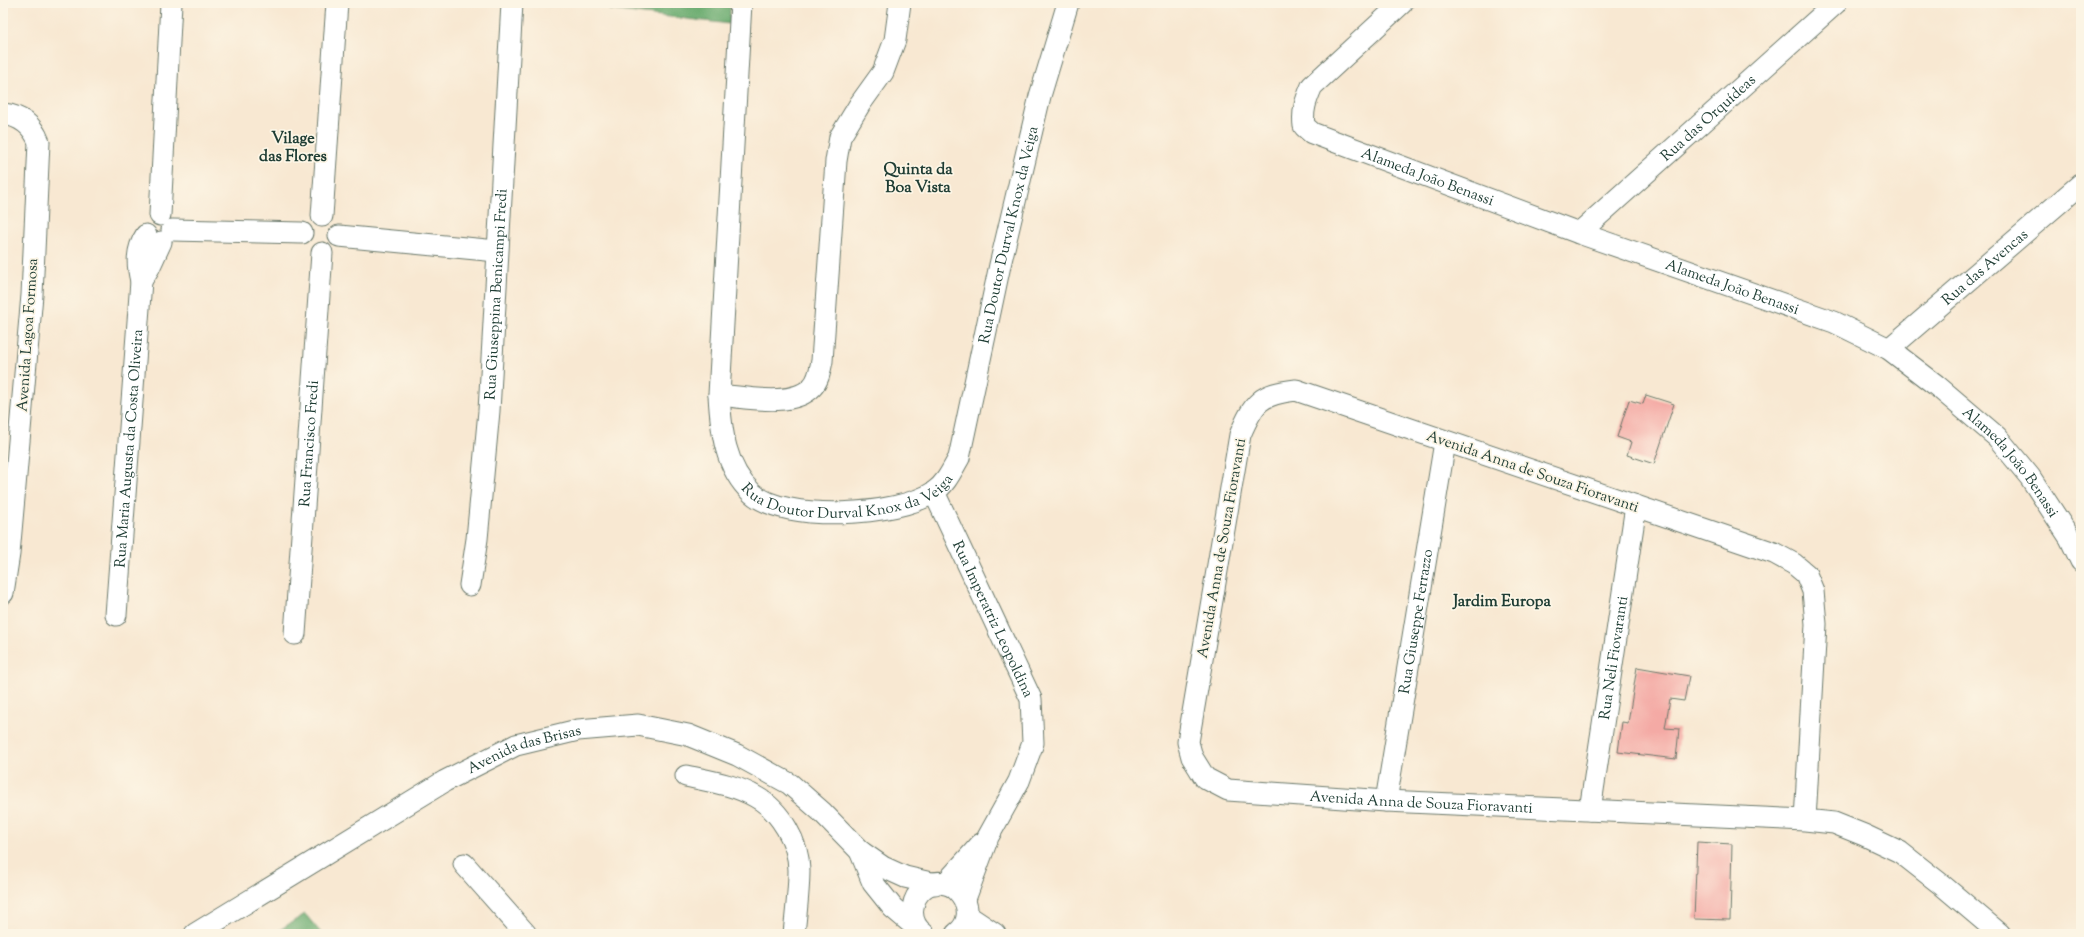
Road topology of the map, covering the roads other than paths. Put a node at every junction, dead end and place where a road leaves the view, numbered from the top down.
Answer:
1 (171, 3) edge
2 (337, 3) edge
3 (512, 3) edge
4 (741, 3) edge
5 (900, 3) edge
6 (1068, 3) edge
7 (1402, 3) edge
8 (1836, 3) edge
9 (6, 114) edge
10 (2081, 184) edge
11 (322, 216) junction
12 (160, 230) junction
13 (302, 233) junction
14 (1579, 233) junction
15 (340, 236) junction
16 (497, 251) junction
17 (322, 253) junction
18 (1889, 349) junction
19 (719, 395) junction
20 (1445, 442) junction
21 (934, 492) junction
22 (1636, 506) junction
23 (2081, 561) edge
24 (470, 585) dead end
25 (3, 593) edge
26 (116, 615) dead end
27 (295, 634) dead end
28 (686, 776) dead end
29 (1386, 800) junction
30 (1590, 810) junction
31 (1805, 820) junction
32 (988, 837) junction
33 (860, 851) junction
34 (464, 864) dead end
35 (940, 884) junction
36 (966, 908) junction
37 (922, 932) edge
38 (195, 934) edge
39 (526, 934) edge
40 (794, 934) edge
41 (956, 934) edge
42 (995, 934) edge
43 (2000, 934) edge

1 - 12 street, Rua Maria Augusta da Costa Oliveira
2 - 11 street
3 - 16 street, Rua Giuseppina Benicampi Fredi
4 - 19 street, Rua Doutor Durval Knox da Veiga
5 - 19 street
6 - 21 street, Rua Doutor Durval Knox da Veiga
7 - 14 street, Alameda João Benassi
8 - 14 street, Rua das Orquídeas
9 - 25 street, Avenida Lagoa Formosa
10 - 18 street, Rua das Avencas
11 - 13 street
11 - 15 street
12 - 13 street
12 - 26 street, Rua Maria Augusta da Costa Oliveira
13 - 17 street
14 - 18 street, Alameda João Benassi
15 - 16 street
15 - 17 street
16 - 24 street, Rua Giuseppina Benicampi Fredi
17 - 27 street, Rua Francisco Fredi
18 - 23 street, Alameda João Benassi
19 - 21 street, Rua Doutor Durval Knox da Veiga
20 - 22 street, Avenida Anna de Souza Fioravanti
20 - 29 street, Rua Giuseppe Ferrazzo
20 - 29 street, Avenida Anna de Souza Fioravanti
21 - 32 street, Rua Imperatriz Leopoldina
22 - 30 street, Rua Neli Fiovaranti
22 - 31 street, Avenida Anna de Souza Fioravanti
28 - 40 street
29 - 30 street, Avenida Anna de Souza Fioravanti
30 - 31 street, Avenida Anna de Souza Fioravanti
31 - 43 street, Avenida Anna de Souza Fioravanti
32 - 35 street, Rua Imperatriz Leopoldina
32 - 36 street, Rua Imperatriz Leopoldina
33 - 35 street, Avenida das Brisas
33 - 37 street, Avenida das Brisas
33 - 38 street, Avenida das Brisas
34 - 39 street
35 - 36 street, Avenida das Brisas
35 - 37 street, Rua Imperatriz Leopoldina
36 - 41 street, Rua Imperatriz Leopoldina
36 - 42 street

